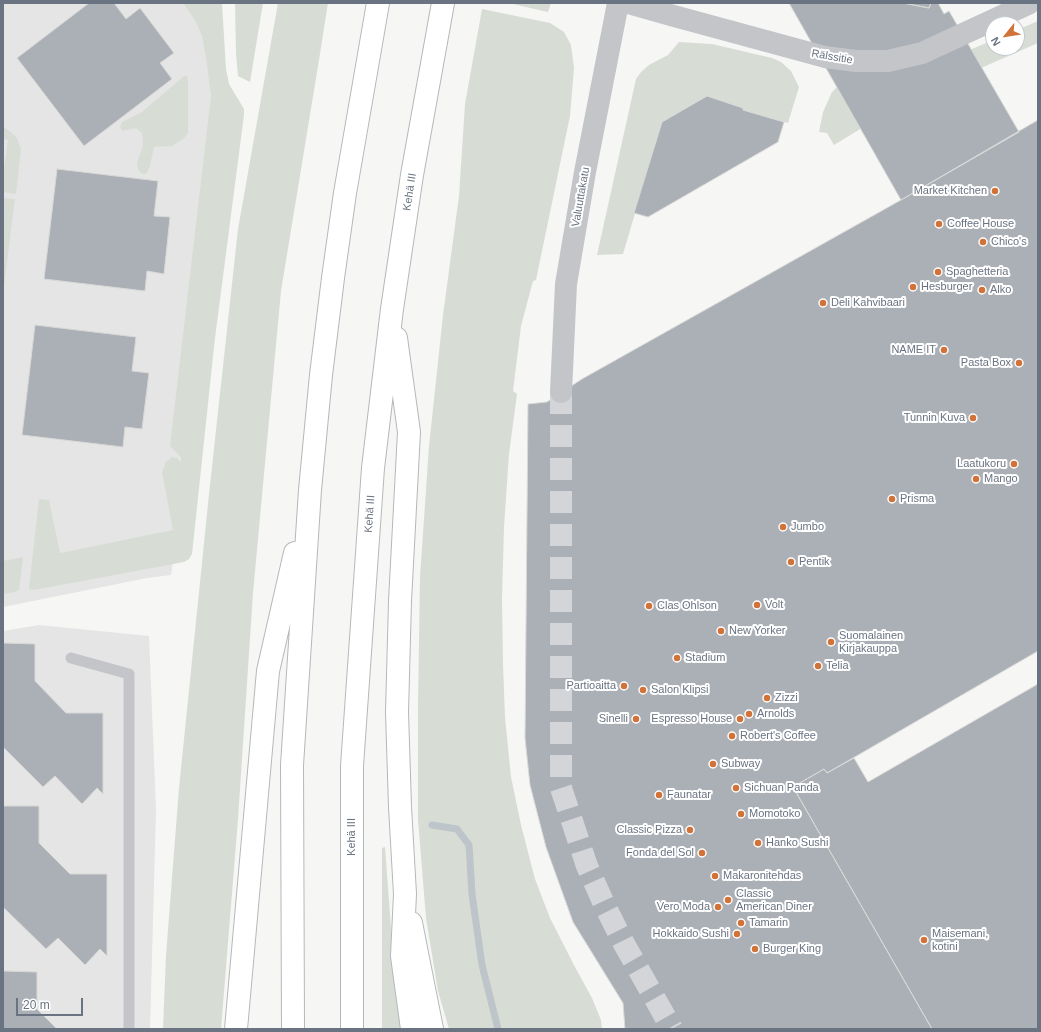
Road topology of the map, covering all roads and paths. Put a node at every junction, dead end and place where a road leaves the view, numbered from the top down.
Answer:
1 (378, 3) edge
2 (618, 3) edge
3 (628, 3) edge
4 (1030, 3) edge
5 (441, 10) edge
6 (392, 309) junction
7 (561, 392) tunnel mouth
8 (310, 490) junction
9 (71, 658) dead end
10 (405, 894) junction
11 (129, 1029) edge
12 (236, 1029) edge
13 (293, 1029) edge
14 (352, 1029) edge
15 (412, 1029) edge
16 (432, 1029) edge

1 - 8 highway
2 - 7 street, Valuuttakatu
3 - 4 street, Rälssitie
5 - 6 highway, Kehä III
6 - 10 highway
6 - 14 highway, Kehä III
8 - 12 highway
8 - 13 highway
9 - 11 lane
10 - 15 highway
10 - 16 highway

